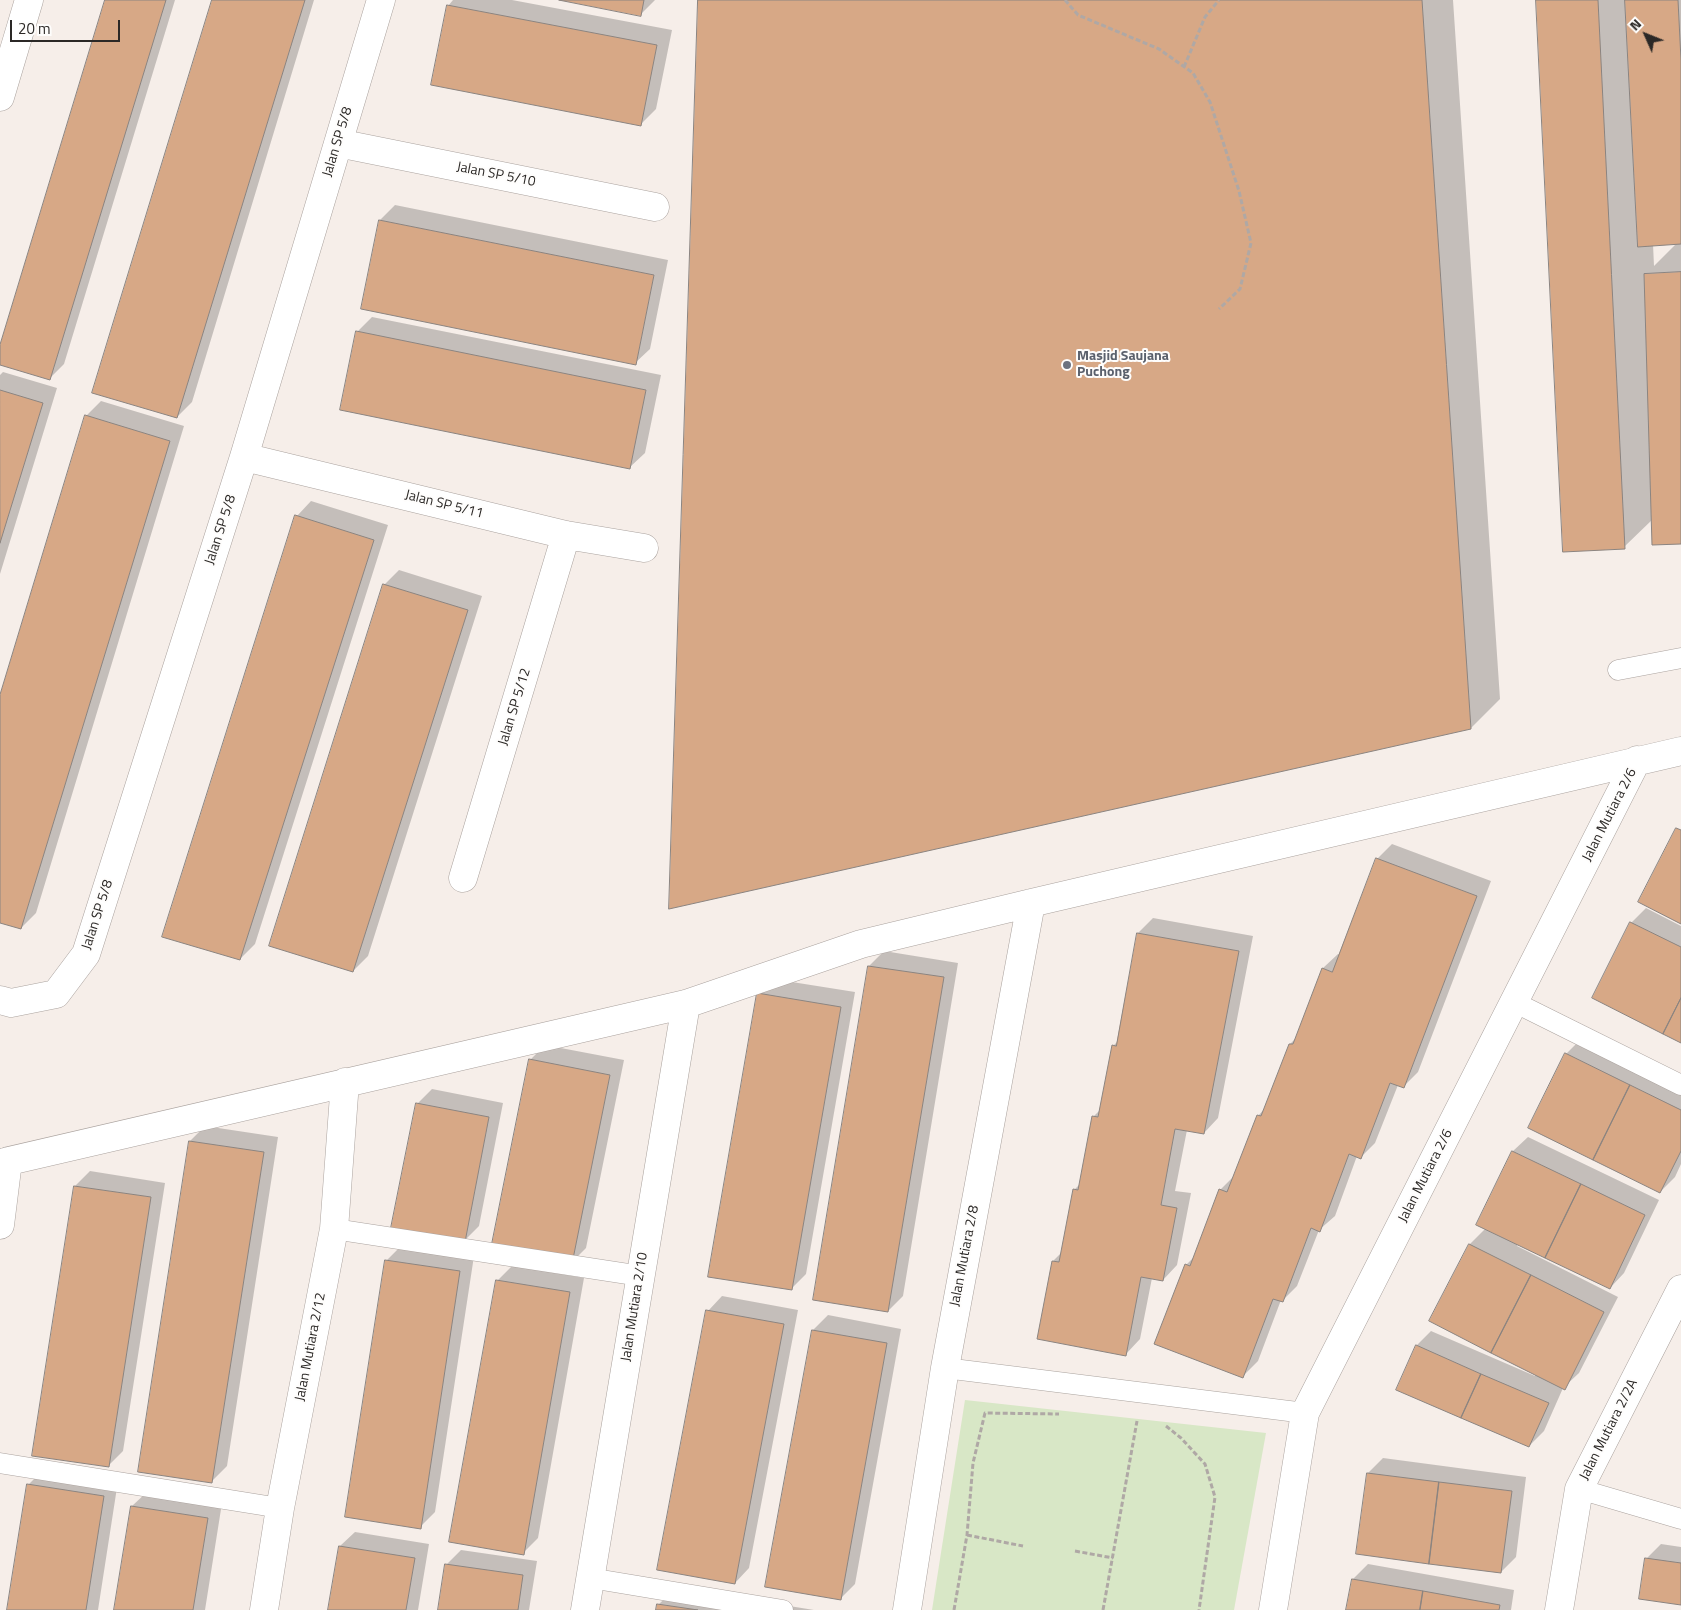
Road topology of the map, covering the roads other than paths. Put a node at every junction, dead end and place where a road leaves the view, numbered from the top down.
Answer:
1 (29, 0) edge
2 (381, 0) edge
3 (0, 96) edge
4 (338, 143) junction
5 (654, 207) dead end
6 (244, 458) junction
7 (566, 535) junction
8 (644, 548) dead end
9 (1681, 658) edge
10 (1618, 670) dead end
11 (1681, 751) edge
12 (1637, 760) junction
13 (463, 878) dead end
14 (1031, 903) junction
15 (0, 1000) edge
16 (1514, 1002) junction
17 (686, 1004) junction
18 (345, 1082) junction
19 (1681, 1085) edge
20 (4, 1162) edge
21 (0, 1225) edge
22 (334, 1229) junction
23 (640, 1276) junction
24 (1681, 1289) edge
25 (945, 1368) junction
26 (1306, 1413) junction
27 (0, 1463) edge
28 (1578, 1489) junction
29 (280, 1508) junction
30 (1681, 1519) edge
31 (590, 1578) junction
32 (264, 1610) edge
33 (585, 1610) edge
34 (783, 1610) edge
35 (907, 1610) edge
36 (1273, 1610) edge
37 (1559, 1610) edge

1 - 3 street
2 - 4 street, Jalan SP 5/8
4 - 5 street, Jalan SP 5/10
4 - 6 street, Jalan SP 5/8
6 - 7 street, Jalan SP 5/11
6 - 15 street, Jalan SP 5/8
7 - 8 street, Jalan SP 5/11
7 - 13 street, Jalan SP 5/12
9 - 10 lane
11 - 12 street
12 - 14 street
12 - 16 street, Jalan Mutiara 2/6
14 - 17 street
14 - 25 street, Jalan Mutiara 2/8
16 - 19 lane
16 - 26 street, Jalan Mutiara 2/6
17 - 18 street
17 - 23 street, Jalan Mutiara 2/10
18 - 20 street
18 - 22 street, Jalan Mutiara 2/12
20 - 21 street
22 - 23 lane
22 - 29 street, Jalan Mutiara 2/12
23 - 31 street, Jalan Mutiara 2/10
24 - 28 street, Jalan Mutiara 2/2A
25 - 26 lane
25 - 35 street, Jalan Mutiara 2/8
26 - 36 street, Jalan Mutiara 2/6
27 - 29 lane
28 - 30 lane
28 - 37 street, Jalan Mutiara 2/2A
29 - 32 street, Jalan Mutiara 2/12
31 - 33 street, Jalan Mutiara 2/10
31 - 34 lane

